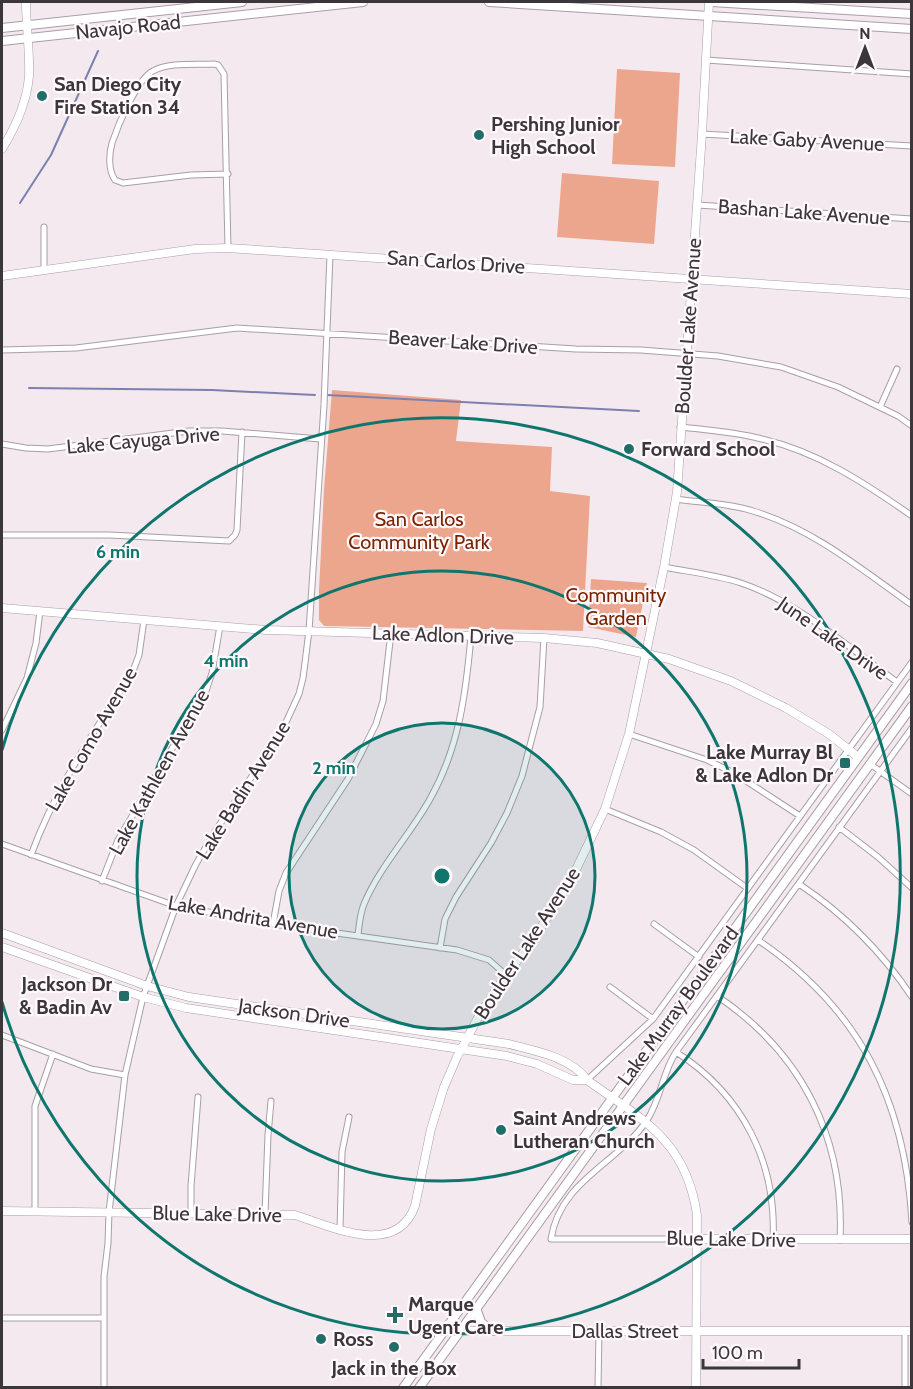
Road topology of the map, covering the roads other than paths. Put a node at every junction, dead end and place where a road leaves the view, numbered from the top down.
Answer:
1 (26, 2) edge
2 (242, 2) edge
3 (363, 2) edge
4 (489, 2) edge
5 (710, 2) edge
6 (708, 14) junction
7 (912, 14) edge
8 (26, 25) junction
9 (2, 28) edge
10 (912, 28) edge
11 (27, 38) junction
12 (2, 41) edge
13 (706, 60) junction
14 (912, 74) edge
15 (702, 134) junction
16 (912, 146) edge
17 (2, 149) edge
18 (228, 174) junction
19 (697, 205) junction
20 (912, 219) edge
21 (44, 227) dead end
22 (228, 248) junction
23 (330, 255) junction
24 (44, 270) junction
25 (2, 276) edge
26 (692, 279) junction
27 (912, 294) edge
28 (326, 334) junction
29 (2, 350) edge
30 (686, 353) junction
31 (897, 369) dead end
32 (880, 407) junction
33 (912, 426) edge
34 (680, 427) junction
35 (242, 432) junction
36 (320, 439) junction
37 (2, 444) edge
38 (676, 499) junction
39 (912, 516) edge
40 (2, 535) edge
41 (664, 567) junction
42 (912, 605) edge
43 (2, 608) edge
44 (40, 611) junction
45 (144, 620) junction
46 (220, 626) junction
47 (309, 630) junction
48 (391, 633) junction
49 (471, 636) junction
50 (544, 638) junction
51 (645, 654) junction
52 (912, 662) edge
53 (897, 682) junction
54 (912, 683) edge
55 (912, 706) edge
56 (912, 728) edge
57 (2, 730) edge
58 (629, 734) junction
59 (870, 741) junction
60 (849, 748) junction
61 (858, 757) junction
62 (870, 764) junction
63 (880, 771) junction
64 (857, 781) junction
65 (912, 794) edge
66 (605, 809) junction
67 (800, 816) junction
68 (838, 828) junction
69 (2, 844) edge
70 (31, 855) junction
71 (102, 880) junction
72 (799, 884) junction
73 (747, 888) junction
74 (912, 888) edge
75 (176, 906) junction
76 (273, 924) junction
77 (654, 924) dead end
78 (2, 933) edge
79 (358, 935) junction
80 (758, 940) junction
81 (2, 947) edge
82 (440, 948) junction
83 (699, 957) junction
84 (506, 975) junction
85 (147, 986) junction
86 (610, 987) dead end
87 (717, 996) junction
88 (912, 997) edge
89 (143, 998) junction
90 (653, 1018) junction
91 (2, 1035) edge
92 (467, 1037) junction
93 (461, 1049) junction
94 (675, 1052) junction
95 (53, 1054) junction
96 (125, 1075) junction
97 (587, 1080) junction
98 (198, 1097) dead end
99 (612, 1098) junction
100 (271, 1101) dead end
101 (623, 1105) junction
102 (350, 1117) dead end
103 (646, 1122) junction
104 (416, 1206) joint
105 (2, 1211) edge
106 (35, 1211) junction
107 (109, 1212) junction
108 (191, 1214) junction
109 (265, 1214) junction
110 (912, 1222) edge
111 (340, 1229) junction
112 (551, 1239) joint
113 (697, 1239) junction
114 (912, 1239) edge
115 (773, 1240) junction
116 (840, 1240) junction
117 (476, 1308) junction
118 (2, 1318) edge
119 (103, 1318) junction
120 (447, 1325) junction
121 (492, 1330) junction
122 (908, 1330) edge
123 (459, 1331) junction
124 (599, 1331) junction
125 (696, 1331) junction
126 (104, 1388) edge
127 (403, 1388) edge
128 (419, 1388) edge
129 (598, 1388) edge
130 (696, 1388) edge
131 (905, 1388) edge

1 - 8 street
2 - 8 main road, Navajo Road
3 - 11 main road, Navajo Road
4 - 6 main road
5 - 6 street, Boulder Lake Avenue
5 - 7 main road
6 - 10 main road
6 - 13 street, Boulder Lake Avenue
8 - 9 main road, Navajo Road
8 - 11 street
11 - 12 main road, Navajo Road
11 - 17 street
13 - 14 street
13 - 15 street, Boulder Lake Avenue
15 - 16 street, Lake Gaby Avenue
15 - 19 street, Boulder Lake Avenue
18 - 18 street
18 - 22 street
19 - 20 street, Bashan Lake Avenue
19 - 26 street, Boulder Lake Avenue
21 - 24 street
22 - 23 street, San Carlos Drive
22 - 24 street, San Carlos Drive
23 - 26 street, San Carlos Drive
23 - 28 street, Lake Badin Avenue
24 - 25 street, San Carlos Drive
26 - 27 street, San Carlos Drive
26 - 30 street, Boulder Lake Avenue
28 - 29 street, Beaver Lake Drive
28 - 30 street, Beaver Lake Drive
28 - 36 street, Lake Badin Avenue
30 - 32 street, Beaver Lake Drive
30 - 34 street, Boulder Lake Avenue
31 - 32 street
32 - 33 street, Beaver Lake Drive
34 - 38 street, Boulder Lake Avenue
34 - 39 street
35 - 36 street, Lake Cayuga Drive
35 - 37 street, Lake Cayuga Drive
35 - 40 street
36 - 47 street, Lake Badin Avenue
38 - 41 street, Boulder Lake Avenue
38 - 42 street
41 - 51 street, Boulder Lake Avenue
41 - 53 street, June Lake Drive
43 - 44 street, Lake Adlon Drive
44 - 45 street, Lake Adlon Drive
44 - 57 street
45 - 46 street, Lake Adlon Drive
45 - 70 street, Lake Como Avenue
46 - 47 street, Lake Adlon Drive
46 - 71 street, Lake Kathleen Avenue
47 - 48 street, Lake Adlon Drive
47 - 75 street, Lake Badin Avenue
48 - 49 street, Lake Adlon Drive
48 - 76 street
49 - 50 street, Lake Adlon Drive
49 - 79 street
50 - 51 street, Lake Adlon Drive
50 - 82 street
51 - 58 street, Boulder Lake Avenue
51 - 60 street, Lake Adlon Drive
52 - 53 street, Lake Murray Boulevard
53 - 60 street, Lake Murray Boulevard
54 - 59 main road, Lake Murray Boulevard
55 - 62 main road, Lake Murray Boulevard
56 - 63 street, Lake Murray Boulevard
58 - 66 street, Boulder Lake Avenue
58 - 67 street
59 - 61 main road, Lake Murray Boulevard
59 - 62 main road
60 - 61 street, Lake Adlon Drive
60 - 67 street, Lake Murray Boulevard
61 - 64 main road
61 - 99 main road, Lake Murray Boulevard
62 - 63 street
62 - 64 main road, Lake Murray Boulevard
63 - 65 street
63 - 68 street, Lake Murray Boulevard
64 - 101 main road, Lake Murray Boulevard
66 - 73 street
66 - 84 street, Boulder Lake Avenue
67 - 73 street, Lake Murray Boulevard
68 - 72 street, Lake Murray Boulevard
68 - 74 street
69 - 70 street, Lake Andrita Avenue
70 - 71 street, Lake Andrita Avenue
71 - 75 street, Lake Andrita Avenue
72 - 80 street, Lake Murray Boulevard
72 - 88 street
73 - 83 street, Lake Murray Boulevard
75 - 76 street, Lake Andrita Avenue
75 - 85 street, Lake Badin Avenue
76 - 79 street, Lake Andrita Avenue
77 - 83 street
78 - 85 street, Jackson Drive
79 - 82 street, Lake Andrita Avenue
80 - 87 street, Lake Murray Boulevard
80 - 110 street
81 - 89 street, Jackson Drive
82 - 84 street, Lake Andrita Avenue
83 - 90 street, Lake Murray Boulevard
84 - 92 street, Boulder Lake Avenue
85 - 89 street, Lake Badin Avenue
85 - 92 street, Jackson Drive
86 - 90 street
87 - 94 street, Lake Murray Boulevard
87 - 116 street
89 - 93 street, Jackson Drive
89 - 96 street, Lake Badin Avenue
90 - 97 street, Lake Murray Boulevard
91 - 95 street
92 - 93 street, Boulder Lake Avenue
92 - 97 street, Jackson Drive
93 - 97 street, Jackson Drive
93 - 104 street, Boulder Lake Avenue
94 - 103 street, Lake Murray Boulevard
94 - 115 street
95 - 96 street
95 - 106 street
96 - 107 street, Lake Badin Avenue
97 - 99 street, Jackson Drive
98 - 108 street
99 - 101 street, Jackson Drive
99 - 120 main road, Lake Murray Boulevard
100 - 109 street
101 - 103 street, Jackson Drive
101 - 117 main road, Lake Murray Boulevard
102 - 111 street
103 - 112 street, Lake Murray Boulevard
103 - 113 street, Jackson Drive
104 - 111 street, Blue Lake Drive
105 - 106 street, Blue Lake Drive
106 - 107 street, Blue Lake Drive
107 - 108 street, Blue Lake Drive
107 - 119 street, Lake Badin Avenue
108 - 109 street, Blue Lake Drive
109 - 111 street, Blue Lake Drive
112 - 113 street, Blue Lake Drive
113 - 115 street, Blue Lake Drive
113 - 125 street, Jackson Drive
114 - 116 street, Blue Lake Drive
115 - 116 street, Blue Lake Drive
117 - 121 main road
117 - 123 main road, Lake Murray Boulevard
118 - 119 street
119 - 126 street, Lake Badin Avenue
120 - 123 street, Dallas Street
120 - 127 main road, Lake Murray Boulevard
121 - 123 street, Dallas Street
121 - 124 street, Dallas Street
122 - 125 street, Dallas Street
122 - 131 street
123 - 128 main road, Lake Murray Boulevard
124 - 125 street, Dallas Street
124 - 129 street
125 - 130 street, Jackson Drive

